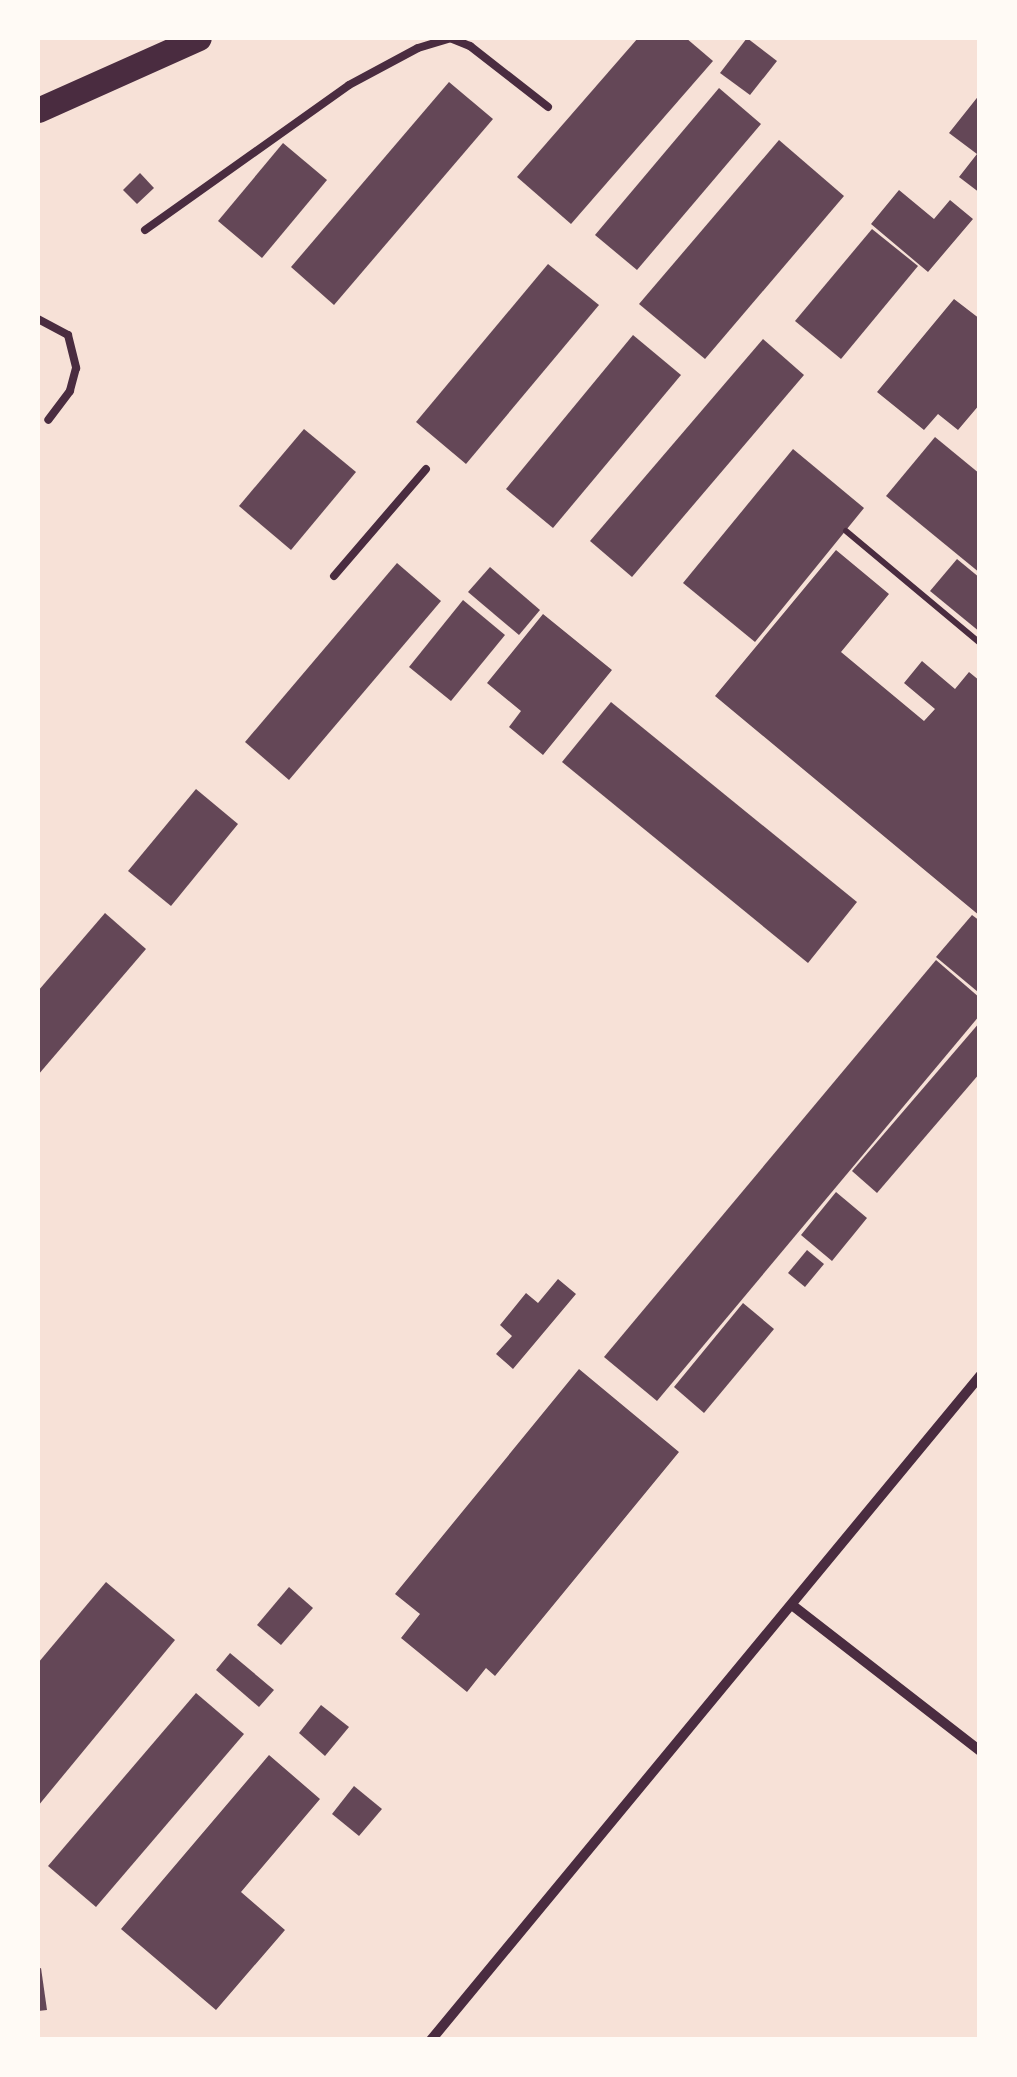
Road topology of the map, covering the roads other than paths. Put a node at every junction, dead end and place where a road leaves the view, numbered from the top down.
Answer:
1 (199, 38) edge
2 (548, 107) dead end
3 (38, 110) edge
4 (145, 230) dead end
5 (38, 319) edge
6 (48, 420) dead end
7 (426, 469) dead end
8 (334, 576) dead end
9 (980, 1376) edge
10 (792, 1605) junction
11 (980, 1751) edge
12 (431, 2040) edge

1 - 3 main road
2 - 4 lane
5 - 6 lane
7 - 8 lane
9 - 10 street
10 - 11 street
10 - 12 street

